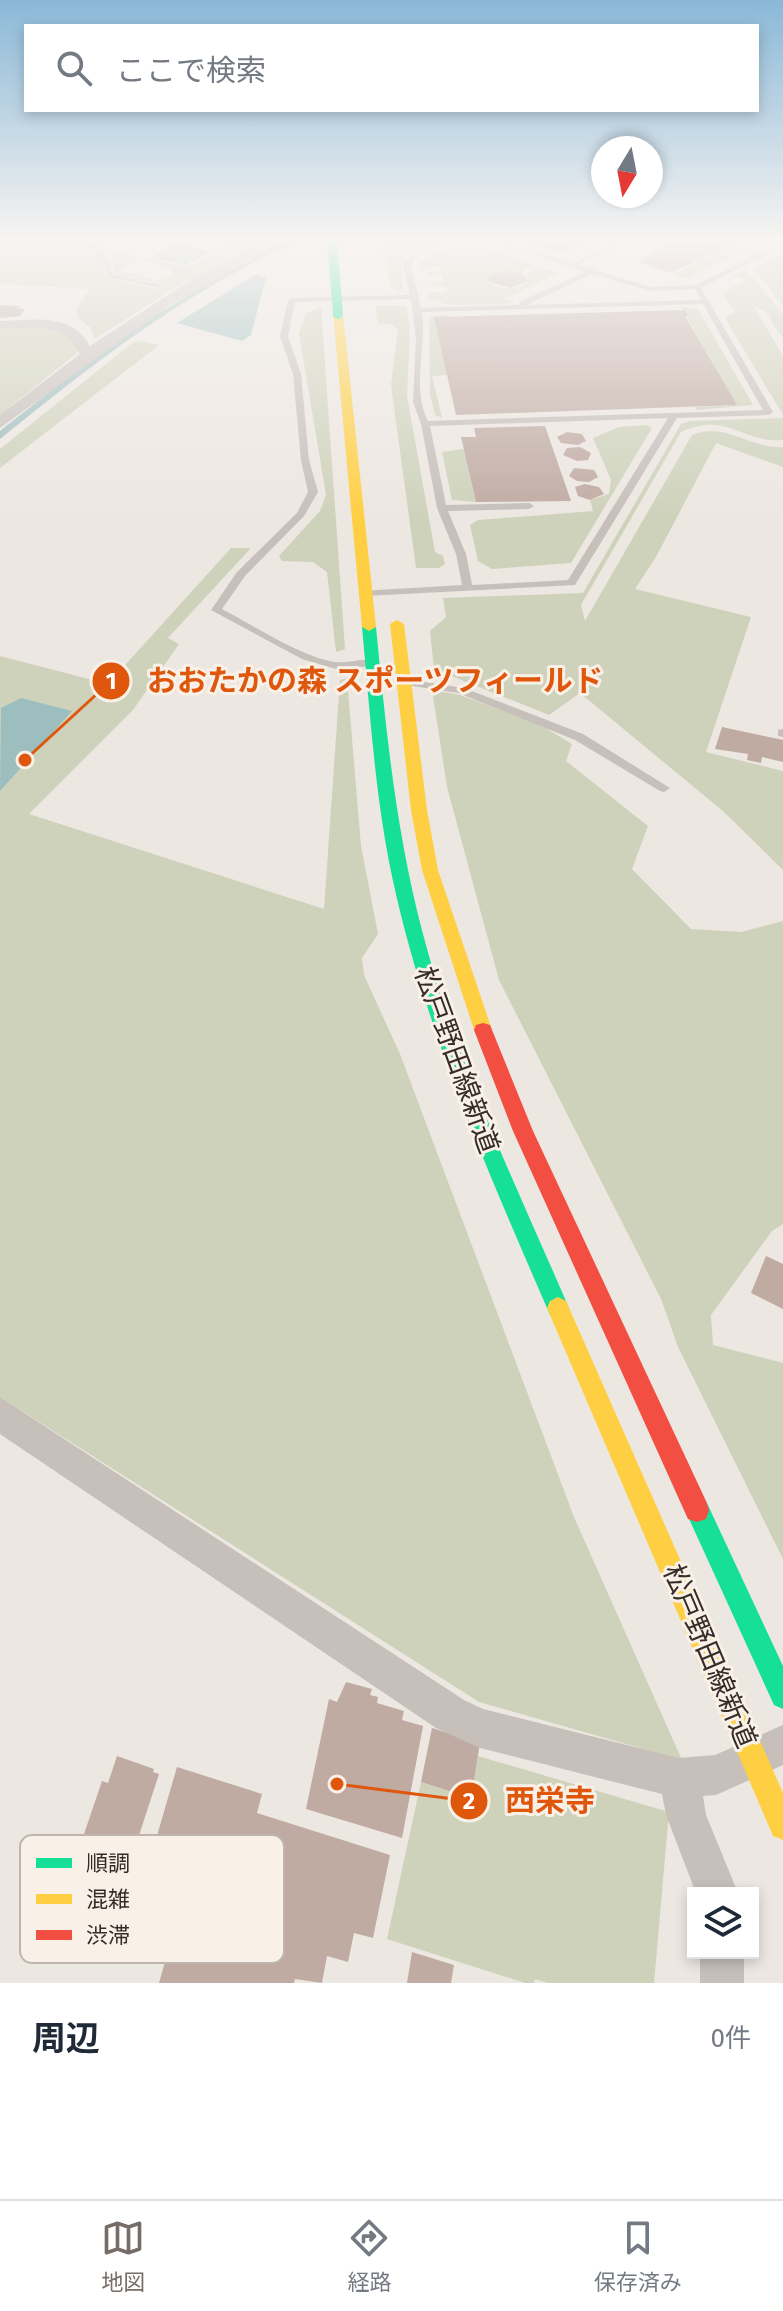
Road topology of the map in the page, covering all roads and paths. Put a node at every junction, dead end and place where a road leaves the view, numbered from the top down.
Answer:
1 (74, 333) edge
2 (116, 333) edge
3 (285, 333) edge
4 (340, 333) edge
5 (421, 333) edge
6 (723, 333) edge
7 (87, 354) junction
8 (674, 415) junction
9 (0, 423) edge
10 (425, 424) junction
11 (529, 506) dead end
12 (442, 508) junction
13 (392, 584) junction
14 (468, 588) junction
15 (365, 593) junction
16 (372, 663) junction
17 (403, 682) junction
18 (664, 788) dead end
19 (0, 1414) edge
20 (783, 1696) edge
21 (768, 1751) edge
22 (679, 1778) junction
23 (783, 1826) edge
24 (715, 1887) edge
25 (722, 1959) edge
26 (722, 1983) edge

1 - 7 street
2 - 7 street
3 - 16 lane
4 - 15 main road, 松戸野田線新道, bridge
5 - 10 lane
6 - 8 lane
7 - 9 street
8 - 10 lane
8 - 14 lane
10 - 12 lane
11 - 12 lane
12 - 14 lane
13 - 14 lane
13 - 15 lane
13 - 17 main road, 松戸野田線新道
15 - 16 main road, 松戸野田線新道
16 - 21 main road, 松戸野田線新道
17 - 18 lane
17 - 20 main road, 松戸野田線新道
19 - 22 street
21 - 22 street
21 - 23 main road, 松戸野田線新道
22 - 24 street
25 - 26 street

